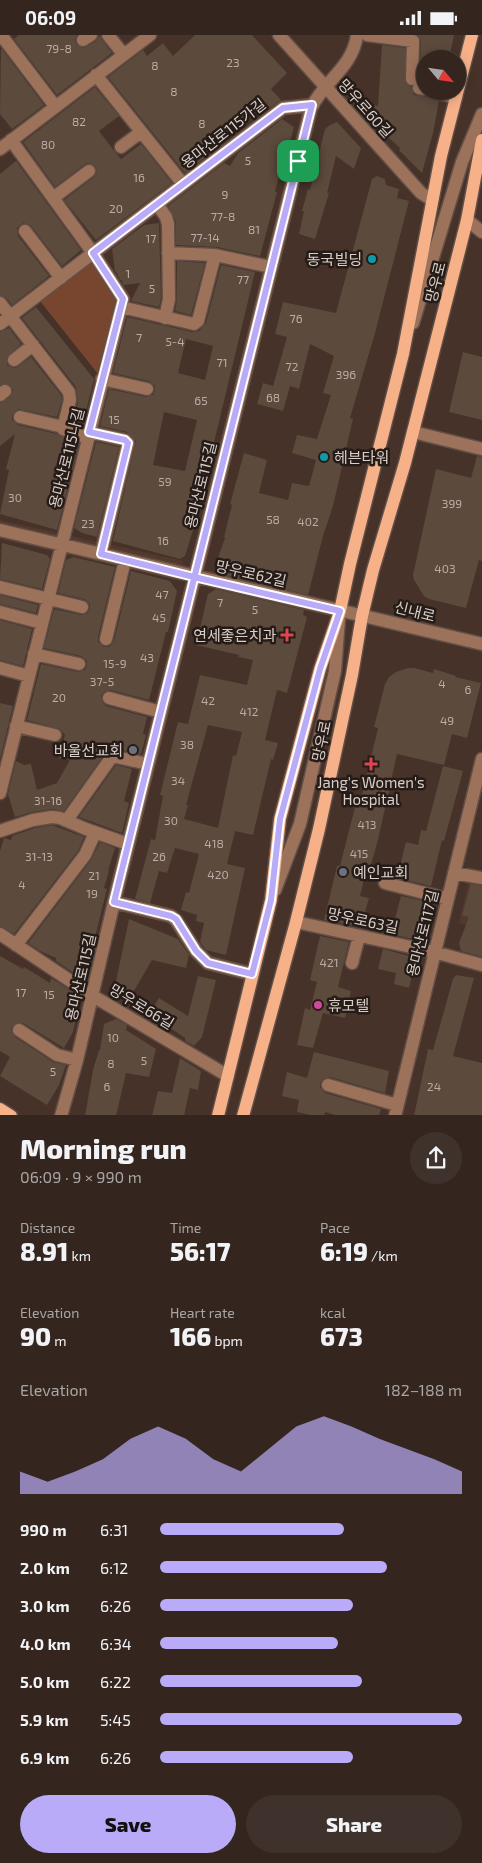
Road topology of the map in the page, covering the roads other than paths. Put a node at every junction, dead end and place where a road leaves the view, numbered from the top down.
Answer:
1 (1, 35) edge
2 (108, 35) edge
3 (150, 35) edge
4 (279, 35) edge
5 (357, 35) edge
6 (367, 35) edge
7 (472, 35) edge
8 (124, 55) junction
9 (466, 59) edge
10 (416, 66) edge
11 (96, 75) junction
12 (325, 86) junction
13 (455, 100) edge
14 (312, 105) junction
15 (55, 106) junction
16 (482, 115) edge
17 (141, 132) junction
18 (482, 140) edge
19 (4, 143) edge
20 (121, 147) dead end
21 (89, 171) dead end
22 (183, 184) junction
23 (53, 198) junction
24 (432, 200) junction
25 (157, 204) junction
26 (468, 220) junction
27 (25, 231) dead end
28 (482, 232) edge
29 (93, 253) junction
30 (168, 253) junction
31 (215, 255) junction
32 (271, 267) junction
33 (61, 277) junction
34 (0, 303) edge
35 (121, 307) junction
36 (165, 318) junction
37 (5, 320) edge
38 (33, 345) junction
39 (403, 354) junction
40 (14, 360) dead end
41 (102, 379) junction
42 (147, 389) dead end
43 (20, 417) dead end
44 (63, 427) junction
45 (413, 432) junction
46 (89, 435) junction
47 (482, 449) edge
48 (0, 530) edge
49 (62, 545) junction
50 (101, 554) junction
51 (125, 560) junction
52 (194, 577) junction
53 (0, 587) edge
54 (48, 599) junction
55 (82, 607) dead end
56 (340, 611) junction
57 (0, 612) edge
58 (362, 616) junction
59 (42, 623) junction
60 (106, 639) dead end
61 (482, 645) edge
62 (34, 654) junction
63 (79, 664) dead end
64 (0, 669) edge
65 (29, 676) junction
66 (108, 698) dead end
67 (161, 712) junction
68 (16, 727) junction
69 (55, 735) dead end
70 (482, 759) edge
71 (148, 765) junction
72 (0, 793) edge
73 (67, 821) junction
74 (0, 831) edge
75 (96, 833) junction
76 (128, 844) junction
77 (454, 873) junction
78 (482, 878) edge
79 (385, 883) dead end
80 (448, 899) junction
81 (271, 900) junction
82 (114, 902) junction
83 (296, 922) junction
84 (0, 934) edge
85 (359, 936) junction
86 (16, 945) junction
87 (434, 952) junction
88 (352, 963) dead end
89 (482, 965) edge
90 (252, 974) junction
91 (93, 996) junction
92 (20, 1030) dead end
93 (77, 1060) junction
94 (228, 1076) junction
95 (328, 1085) dead end
96 (0, 1109) edge
97 (396, 1110) edge
98 (11, 1115) edge
99 (61, 1115) edge
100 (218, 1115) edge
101 (243, 1115) edge

1 - 15 street
2 - 8 street
3 - 8 street
4 - 12 street, 망우로60길
5 - 12 street, 용마산로115길
6 - 10 street
7 - 9 main road
8 - 11 street
11 - 15 street
11 - 17 street, 용마산로115가길
12 - 14 street, 용마산로115길
12 - 24 street, 망우로60길
13 - 24 main road
14 - 22 street, 용마산로115가길
14 - 32 street, 용마산로115길
15 - 19 street
16 - 39 street
17 - 20 street
17 - 22 street, 용마산로115가길
18 - 26 main road, 망우로
19 - 23 street
21 - 23 street
22 - 25 street, 용마산로115가길
23 - 29 street
24 - 39 main road, 망우로
25 - 29 street, 용마산로115가길
25 - 30 street
26 - 28 street
26 - 45 main road, 망우로
27 - 33 street
29 - 33 street, 용마산로115가길
29 - 35 street
30 - 31 street
30 - 36 street
31 - 32 street
31 - 36 street
32 - 52 street, 용마산로115길
33 - 37 street, 용마산로115가길
34 - 37 street
35 - 36 street
35 - 41 street, 용마산로115나길
37 - 38 street
38 - 40 street
38 - 44 street
39 - 56 main road, 망우로
41 - 42 street
41 - 46 street, 용마산로115나길
43 - 44 street
44 - 46 street
45 - 47 street
45 - 58 main road, 망우로
46 - 49 street, 용마산로115나길
46 - 50 street
48 - 49 street, 망우로62길
49 - 50 street, 망우로62길
49 - 54 street, 용마산로115나길
50 - 51 street, 망우로62길
51 - 52 street, 망우로62길
51 - 60 street
52 - 56 street, 망우로62길
52 - 67 street, 용마산로115길
53 - 54 street
54 - 55 street
54 - 59 street, 용마산로115나길
56 - 58 street, 신내로
56 - 81 main road, 망우로
56 - 81 street
57 - 59 street
58 - 61 street, 신내로
58 - 83 main road, 망우로
59 - 62 street, 용마산로115나길
62 - 63 street
62 - 65 street, 용마산로115나길
64 - 65 street
65 - 68 street, 용마산로115나길
66 - 67 street
67 - 71 street, 용마산로115길
68 - 69 street
68 - 72 street, 용마산로115나길
70 - 77 street, 용마산로117길
71 - 73 street
71 - 76 street, 용마산로115길
73 - 74 street
73 - 75 street
75 - 76 street
75 - 86 street
76 - 82 street, 용마산로115길
77 - 78 street
77 - 80 street, 용마산로117길
79 - 80 street
80 - 87 street, 용마산로117길
81 - 90 main road, 망우로
82 - 90 street
82 - 91 street, 용마산로115길
83 - 85 street, 망우로63길
83 - 101 main road, 망우로
84 - 86 street, 망우로66길
85 - 87 street, 망우로63길
85 - 88 street
86 - 91 street, 망우로66길
87 - 89 street, 망우로63길
87 - 97 street, 용마산로117길
90 - 94 main road, 망우로
91 - 93 street, 용마산로115길
91 - 94 street, 망우로66길
92 - 93 street
93 - 99 street, 용마산로115길
94 - 100 main road, 망우로
95 - 97 street
96 - 98 main road

